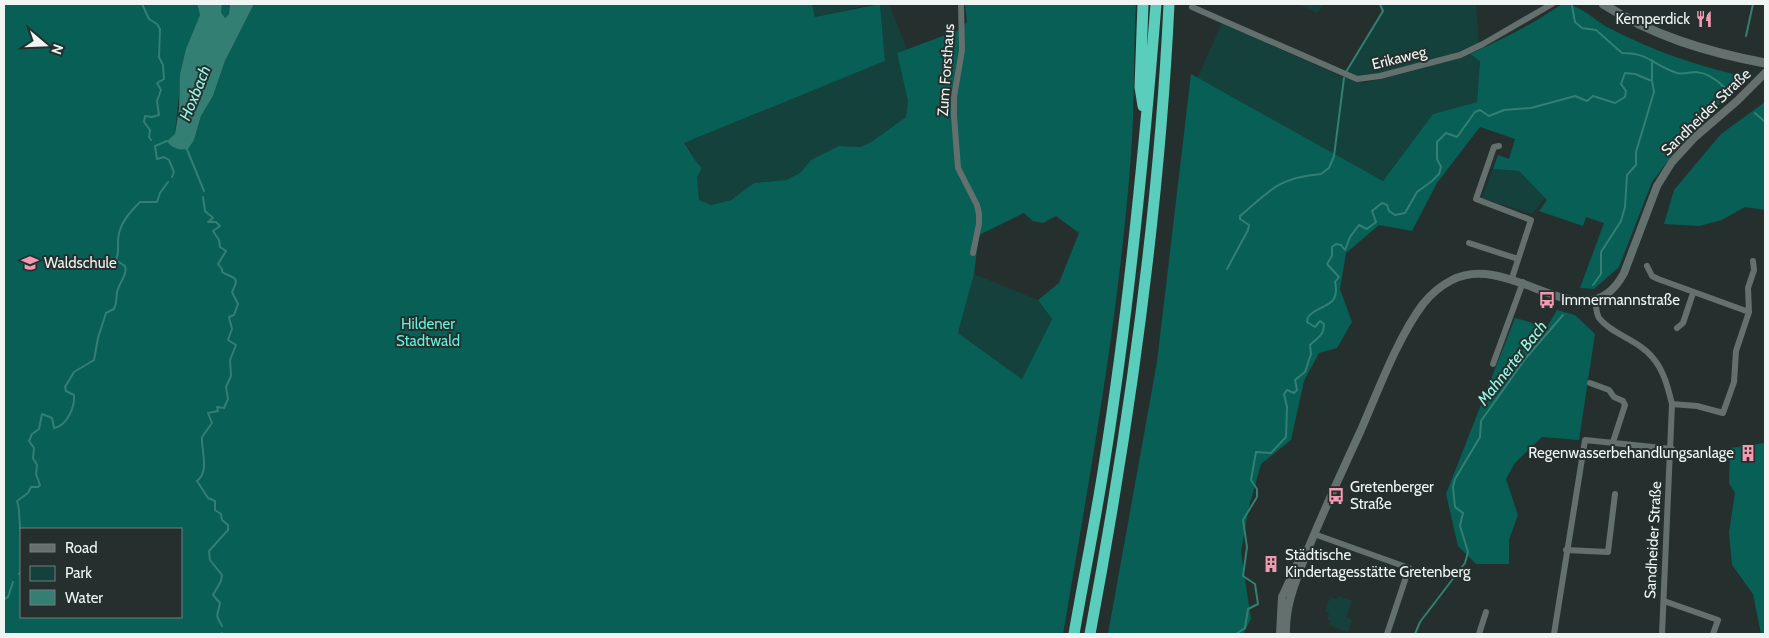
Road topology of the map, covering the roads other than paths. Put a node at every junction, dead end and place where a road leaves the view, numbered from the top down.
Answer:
1 (962, 4) edge
2 (1143, 4) edge
3 (1156, 4) edge
4 (1169, 4) edge
5 (1177, 4) edge
6 (1552, 4) edge
7 (1603, 4) edge
8 (1192, 7) dead end
9 (1166, 47) junction
10 (1765, 63) edge
11 (1765, 73) edge
12 (1146, 123) junction
13 (1499, 146) dead end
14 (1469, 243) dead end
15 (973, 253) dead end
16 (1518, 259) junction
17 (1753, 261) dead end
18 (1648, 266) dead end
19 (1512, 278) junction
20 (1523, 282) junction
21 (1693, 293) junction
22 (1595, 299) junction
23 (1749, 312) junction
24 (1677, 328) dead end
25 (1493, 364) dead end
26 (1590, 383) dead end
27 (1672, 404) junction
28 (1613, 442) junction
29 (1672, 449) junction
30 (1615, 494) dead end
31 (1314, 534) junction
32 (1566, 550) junction
33 (1664, 601) junction
34 (1486, 612) dead end
35 (1074, 634) edge
36 (1090, 634) edge
37 (1280, 634) edge
38 (1286, 634) edge
39 (1387, 634) edge
40 (1479, 634) edge
41 (1554, 634) edge
42 (1662, 634) edge
43 (1713, 634) edge

1 - 15 street, Zum Forsthaus
2 - 12 highway
3 - 12 highway
4 - 9 highway
5 - 9 highway
6 - 8 street, Erikaweg
7 - 10 main road
9 - 36 highway
11 - 22 street, Sandheider Straße
12 - 35 highway
13 - 16 street
14 - 16 street
16 - 19 street
17 - 23 street
18 - 21 street
19 - 20 street
19 - 31 street
20 - 22 street
20 - 25 street
21 - 23 street
21 - 24 street
22 - 27 street, Sandheider Straße
23 - 27 street
26 - 28 street
27 - 29 street, Sandheider Straße
28 - 29 street
28 - 32 street
29 - 33 street, Sandheider Straße
30 - 32 street
31 - 37 street
31 - 38 street
31 - 39 street
32 - 41 street
33 - 42 street, Sandheider Straße
33 - 43 street
34 - 40 street

